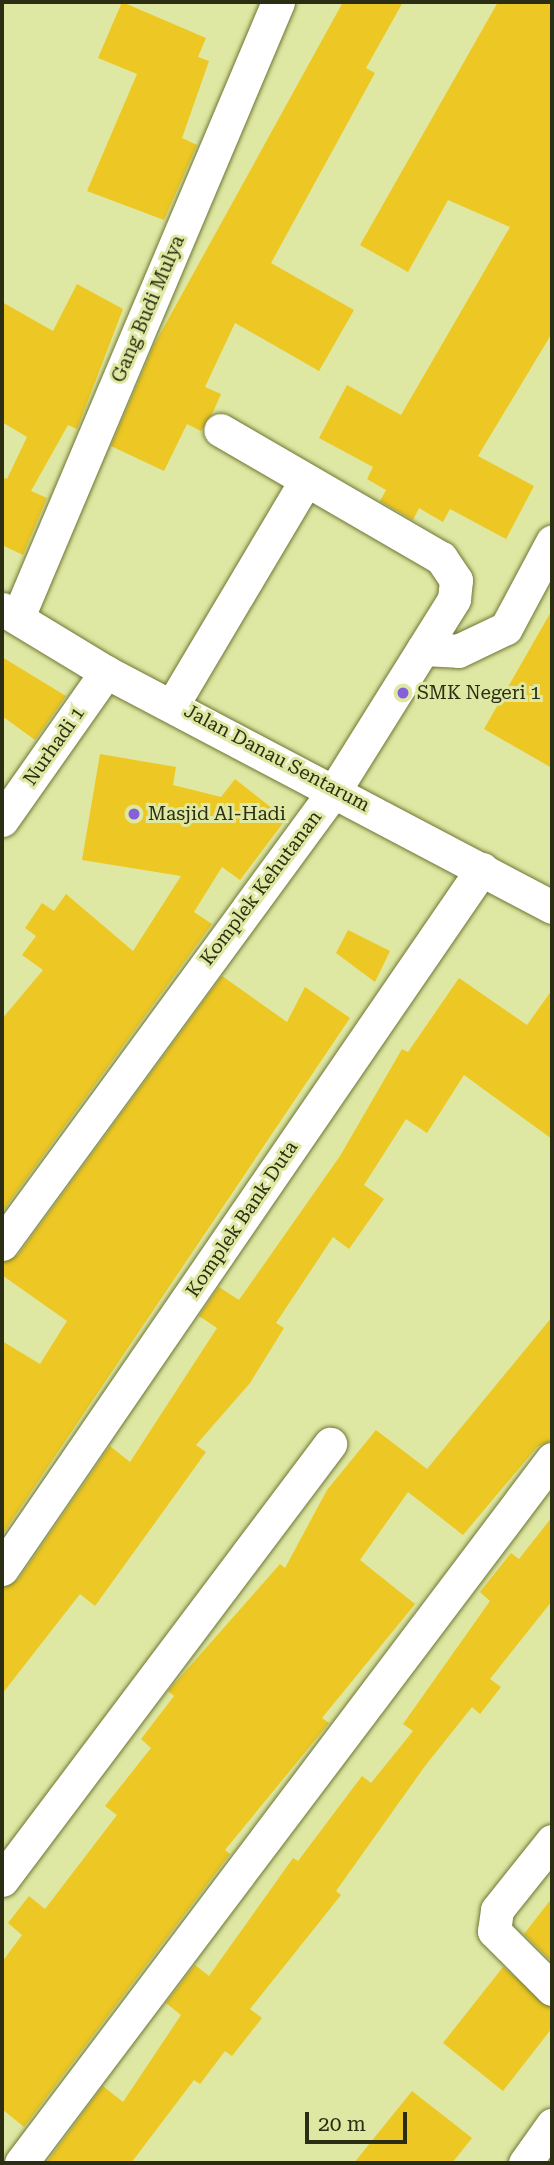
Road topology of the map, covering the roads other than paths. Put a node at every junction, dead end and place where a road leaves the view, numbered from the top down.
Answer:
1 (278, 2) edge
2 (220, 430) dead end
3 (304, 483) junction
4 (552, 542) edge
5 (10, 613) edge
6 (423, 649) junction
7 (106, 672) junction
8 (173, 704) junction
9 (336, 788) junction
10 (2, 820) edge
11 (482, 869) junction
12 (552, 907) edge
13 (2, 1244) edge
14 (330, 1444) dead end
15 (552, 1460) edge
16 (2, 1569) edge
17 (552, 1841) edge
18 (2, 1880) edge
19 (552, 1989) edge
20 (552, 2125) edge
21 (21, 2163) edge
22 (525, 2163) edge

1 - 5 street, Gang Budi Mulya
2 - 3 street, Komplek Kehutanan
3 - 6 street, Komplek Kehutanan
3 - 8 street
4 - 6 street
5 - 7 street, Jalan Danau Sentarum
6 - 9 street, Komplek Kehutanan
7 - 8 street, Jalan Danau Sentarum
7 - 10 street, Nurhadi 1
8 - 9 street, Jalan Danau Sentarum
9 - 11 street, Jalan Danau Sentarum
9 - 13 street, Komplek Kehutanan
11 - 12 street, Jalan Danau Sentarum
11 - 16 street, Komplek Bank Duta
14 - 18 street
15 - 21 street
17 - 19 street
20 - 22 street

